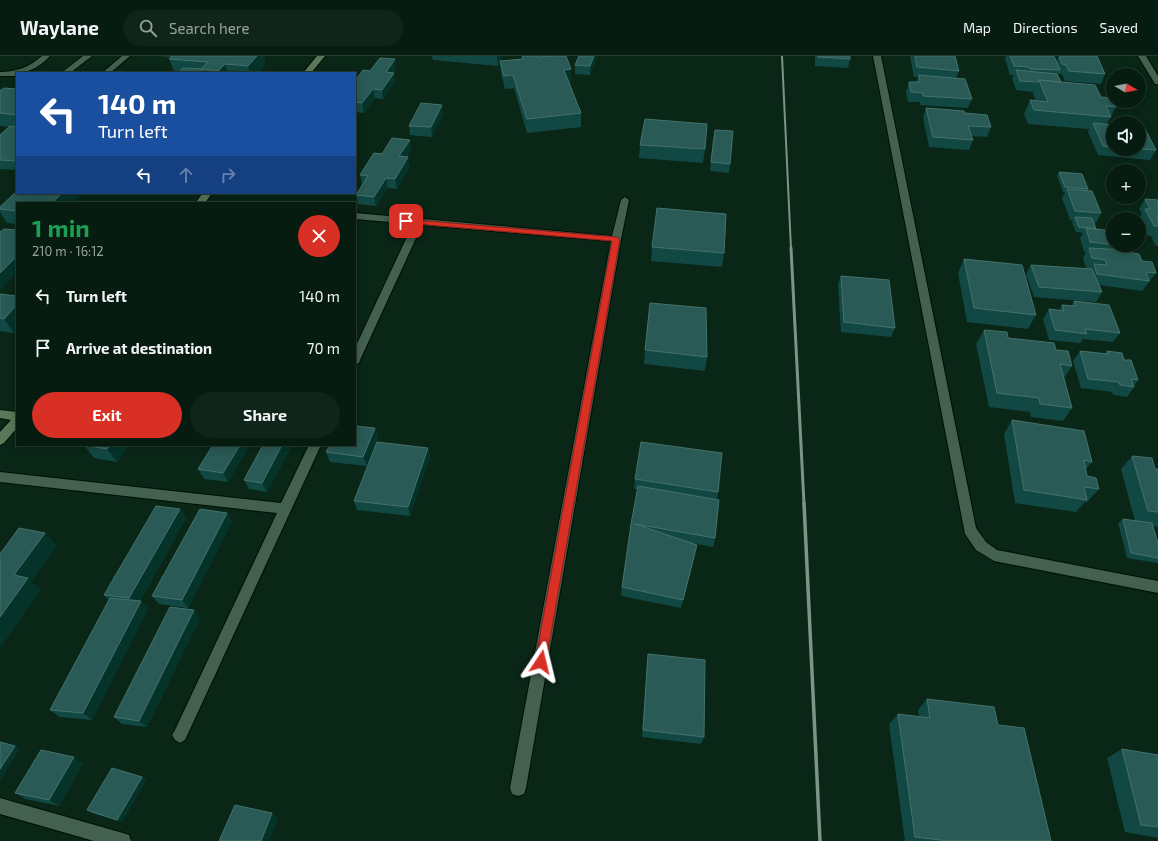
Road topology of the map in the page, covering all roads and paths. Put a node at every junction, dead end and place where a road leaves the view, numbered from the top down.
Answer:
1 (46, 56) edge
2 (88, 56) edge
3 (126, 56) edge
4 (321, 56) edge
5 (877, 56) edge
6 (1142, 56) edge
7 (20, 72) edge
8 (66, 72) edge
9 (107, 72) edge
10 (308, 72) edge
11 (16, 73) edge
12 (0, 74) edge
13 (1158, 82) edge
14 (207, 194) edge
15 (625, 200) dead end
16 (201, 202) edge
17 (356, 216) edge
18 (419, 222) junction
19 (616, 239) junction
20 (356, 358) edge
21 (0, 414) edge
22 (16, 416) edge
23 (16, 421) edge
24 (0, 440) edge
25 (315, 446) edge
26 (0, 477) edge
27 (285, 508) junction
28 (1158, 587) edge
29 (180, 735) dead end
30 (518, 788) dead end
31 (0, 806) edge
32 (123, 841) edge

1 - 7 street
2 - 8 street
3 - 9 street
4 - 10 street
5 - 28 street
6 - 13 street
11 - 12 street
14 - 16 street
15 - 19 street
17 - 18 street
18 - 19 street
18 - 20 street
19 - 30 street
21 - 22 street
23 - 24 street
25 - 27 street
26 - 27 street
27 - 29 street
31 - 32 street

